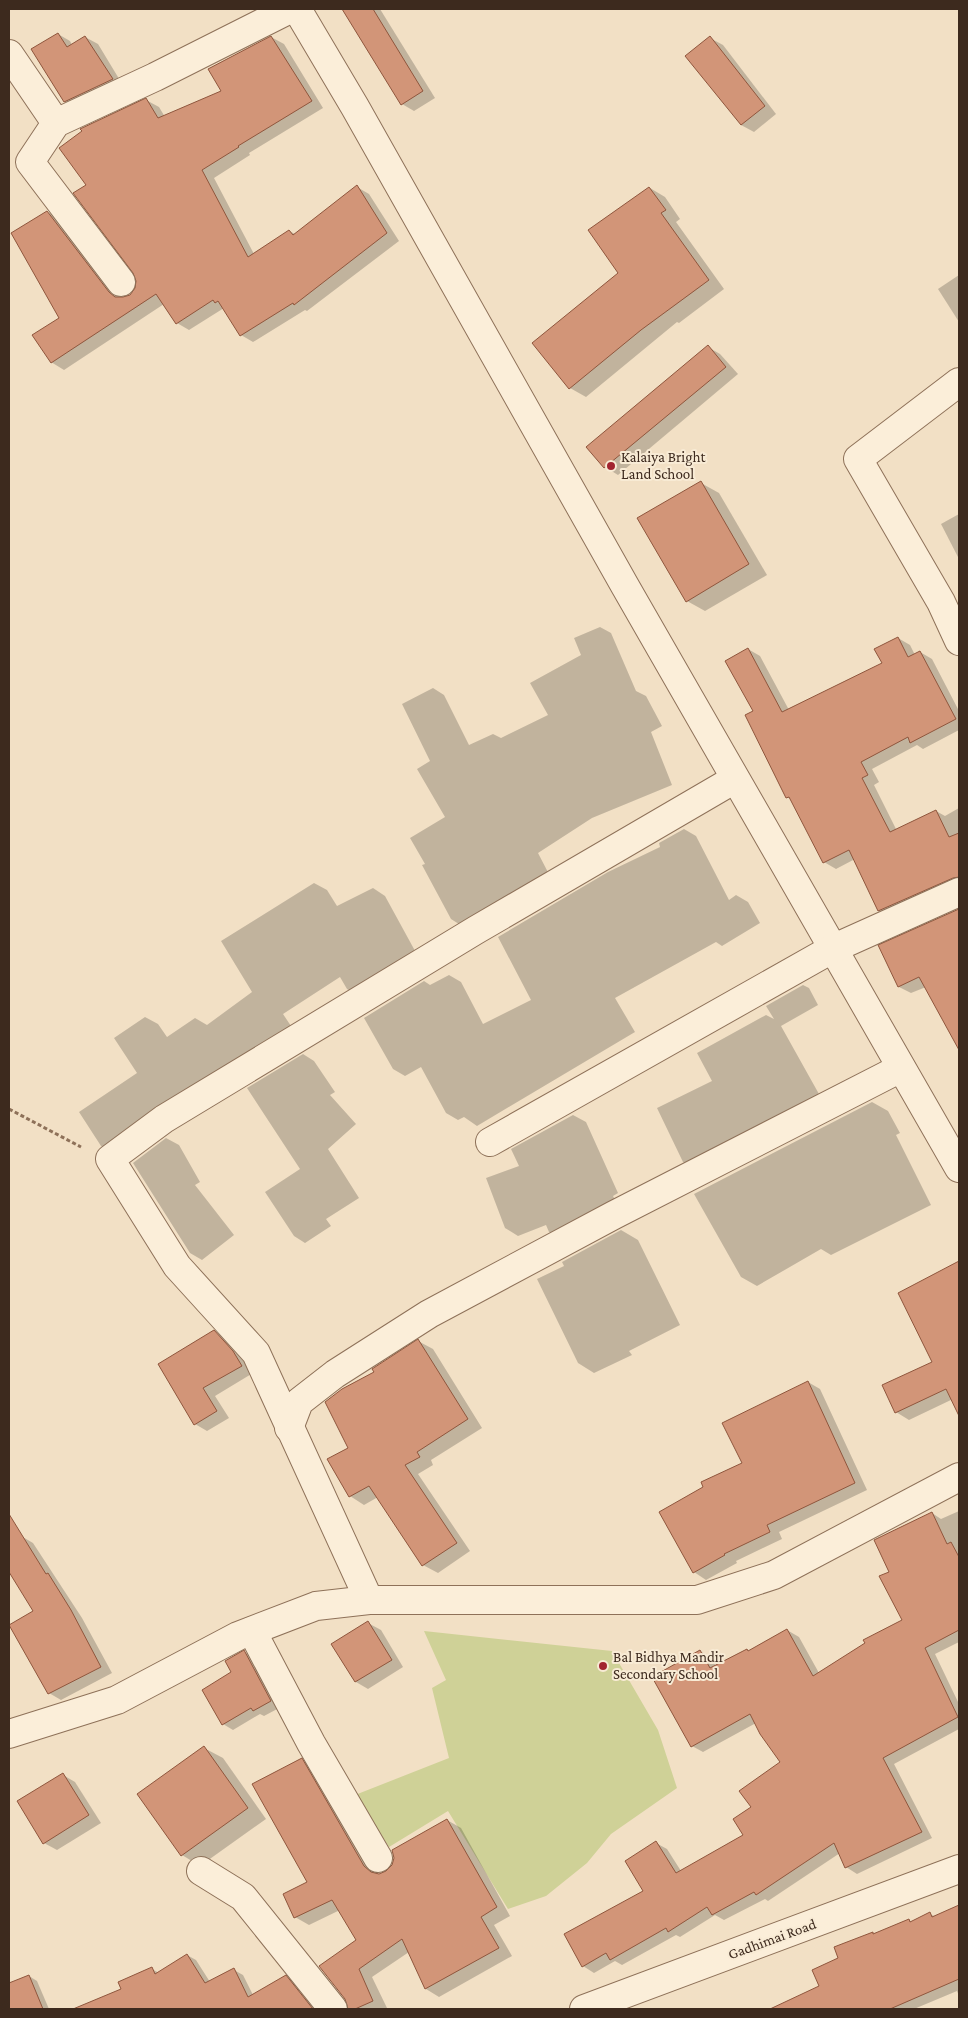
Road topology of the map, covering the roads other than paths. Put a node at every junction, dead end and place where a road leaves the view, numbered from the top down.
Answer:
1 (290, 9) edge
2 (297, 9) edge
3 (9, 54) edge
4 (56, 123) junction
5 (121, 282) dead end
6 (959, 382) edge
7 (959, 641) edge
8 (735, 778) junction
9 (959, 892) edge
10 (832, 949) junction
11 (901, 1068) junction
12 (490, 1142) dead end
13 (959, 1168) edge
14 (289, 1428) junction
15 (959, 1477) edge
16 (369, 1600) junction
17 (252, 1631) junction
18 (9, 1734) edge
19 (378, 1858) dead end
20 (959, 1869) edge
21 (201, 1871) dead end
22 (333, 2009) edge
23 (584, 2009) edge

1 - 4 street
2 - 8 street
3 - 4 street
4 - 5 street
6 - 7 street
8 - 10 street
8 - 14 street
9 - 10 street
10 - 11 street
10 - 12 street
11 - 13 street
11 - 14 street
14 - 16 street
15 - 16 street
16 - 17 street
17 - 18 street
17 - 19 street
20 - 23 street, Gadhimai Road
21 - 22 street

